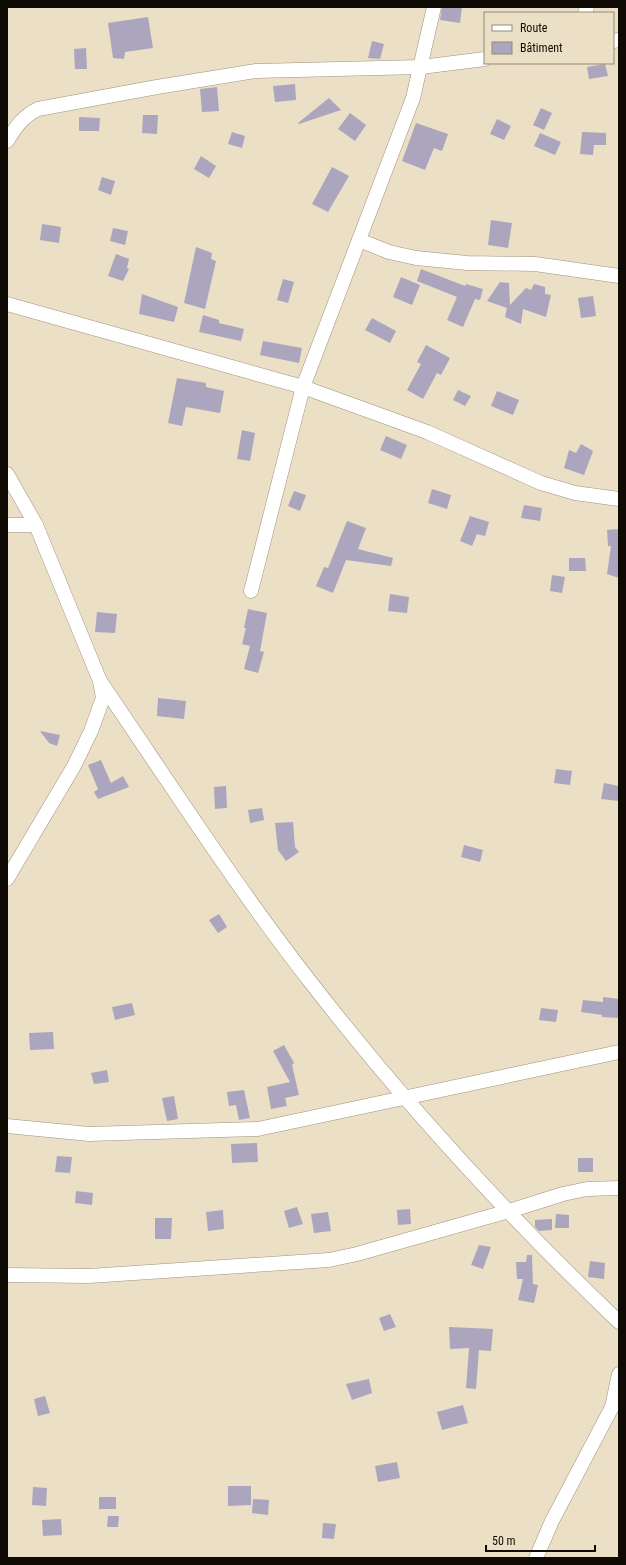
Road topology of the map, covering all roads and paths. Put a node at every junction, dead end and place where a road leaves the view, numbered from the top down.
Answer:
1 (434, 7) edge
2 (484, 60) edge
3 (421, 67) junction
4 (7, 141) edge
5 (359, 240) junction
6 (619, 276) edge
7 (7, 304) edge
8 (303, 388) junction
9 (7, 474) edge
10 (619, 499) edge
11 (7, 525) edge
12 (36, 525) junction
13 (251, 591) dead end
14 (100, 681) junction
15 (7, 879) edge
16 (619, 1052) edge
17 (405, 1098) junction
18 (7, 1126) edge
19 (619, 1188) edge
20 (509, 1211) junction
21 (7, 1275) edge
22 (619, 1322) edge
23 (619, 1374) edge
24 (536, 1558) edge

1 - 3 street
2 - 3 street
3 - 4 street
3 - 5 street
5 - 6 street
5 - 8 street
7 - 8 street
8 - 10 street
8 - 13 street
9 - 12 street
11 - 12 street
12 - 14 street
14 - 15 street
14 - 17 street
16 - 17 street
17 - 18 street
17 - 20 street
19 - 20 street
20 - 21 street
20 - 22 street
23 - 24 street

